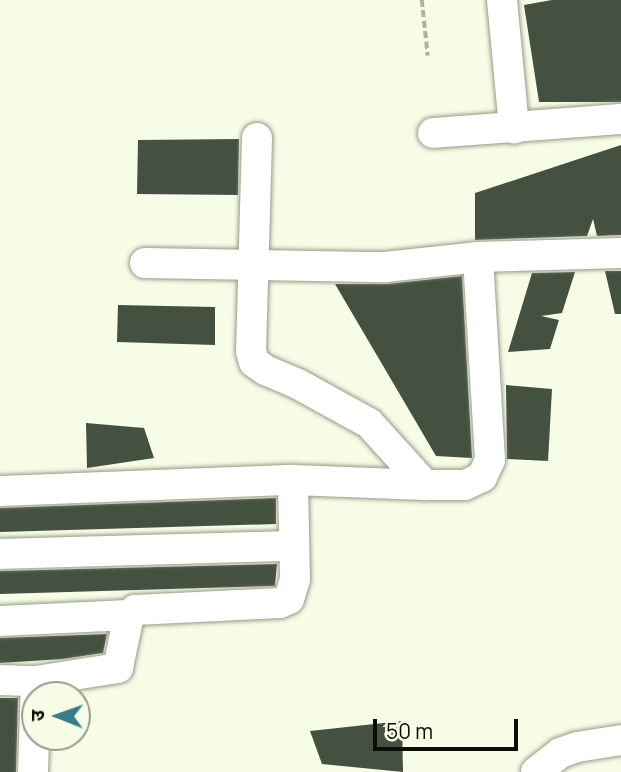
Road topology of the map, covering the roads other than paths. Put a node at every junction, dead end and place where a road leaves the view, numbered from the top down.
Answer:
1 (502, 0) edge
2 (621, 119) edge
3 (514, 128) junction
4 (433, 134) dead end
5 (257, 138) dead end
6 (621, 253) edge
7 (478, 257) junction
8 (145, 263) dead end
9 (255, 266) junction
10 (292, 480) junction
11 (425, 485) junction
12 (0, 491) edge
13 (294, 546) junction
14 (0, 554) edge
15 (129, 615) junction
16 (0, 621) edge
17 (0, 680) edge
18 (36, 681) joint
19 (621, 740) edge
20 (34, 751) edge
21 (33, 772) edge
22 (536, 772) edge

1 - 3 street
2 - 3 street
3 - 4 street
5 - 9 street
6 - 7 street
7 - 9 street
7 - 11 street
8 - 9 street
9 - 11 street
10 - 11 street
10 - 12 street
10 - 13 street
13 - 14 street
13 - 15 street
15 - 16 street
15 - 18 street
17 - 18 street
19 - 22 street
20 - 21 street

